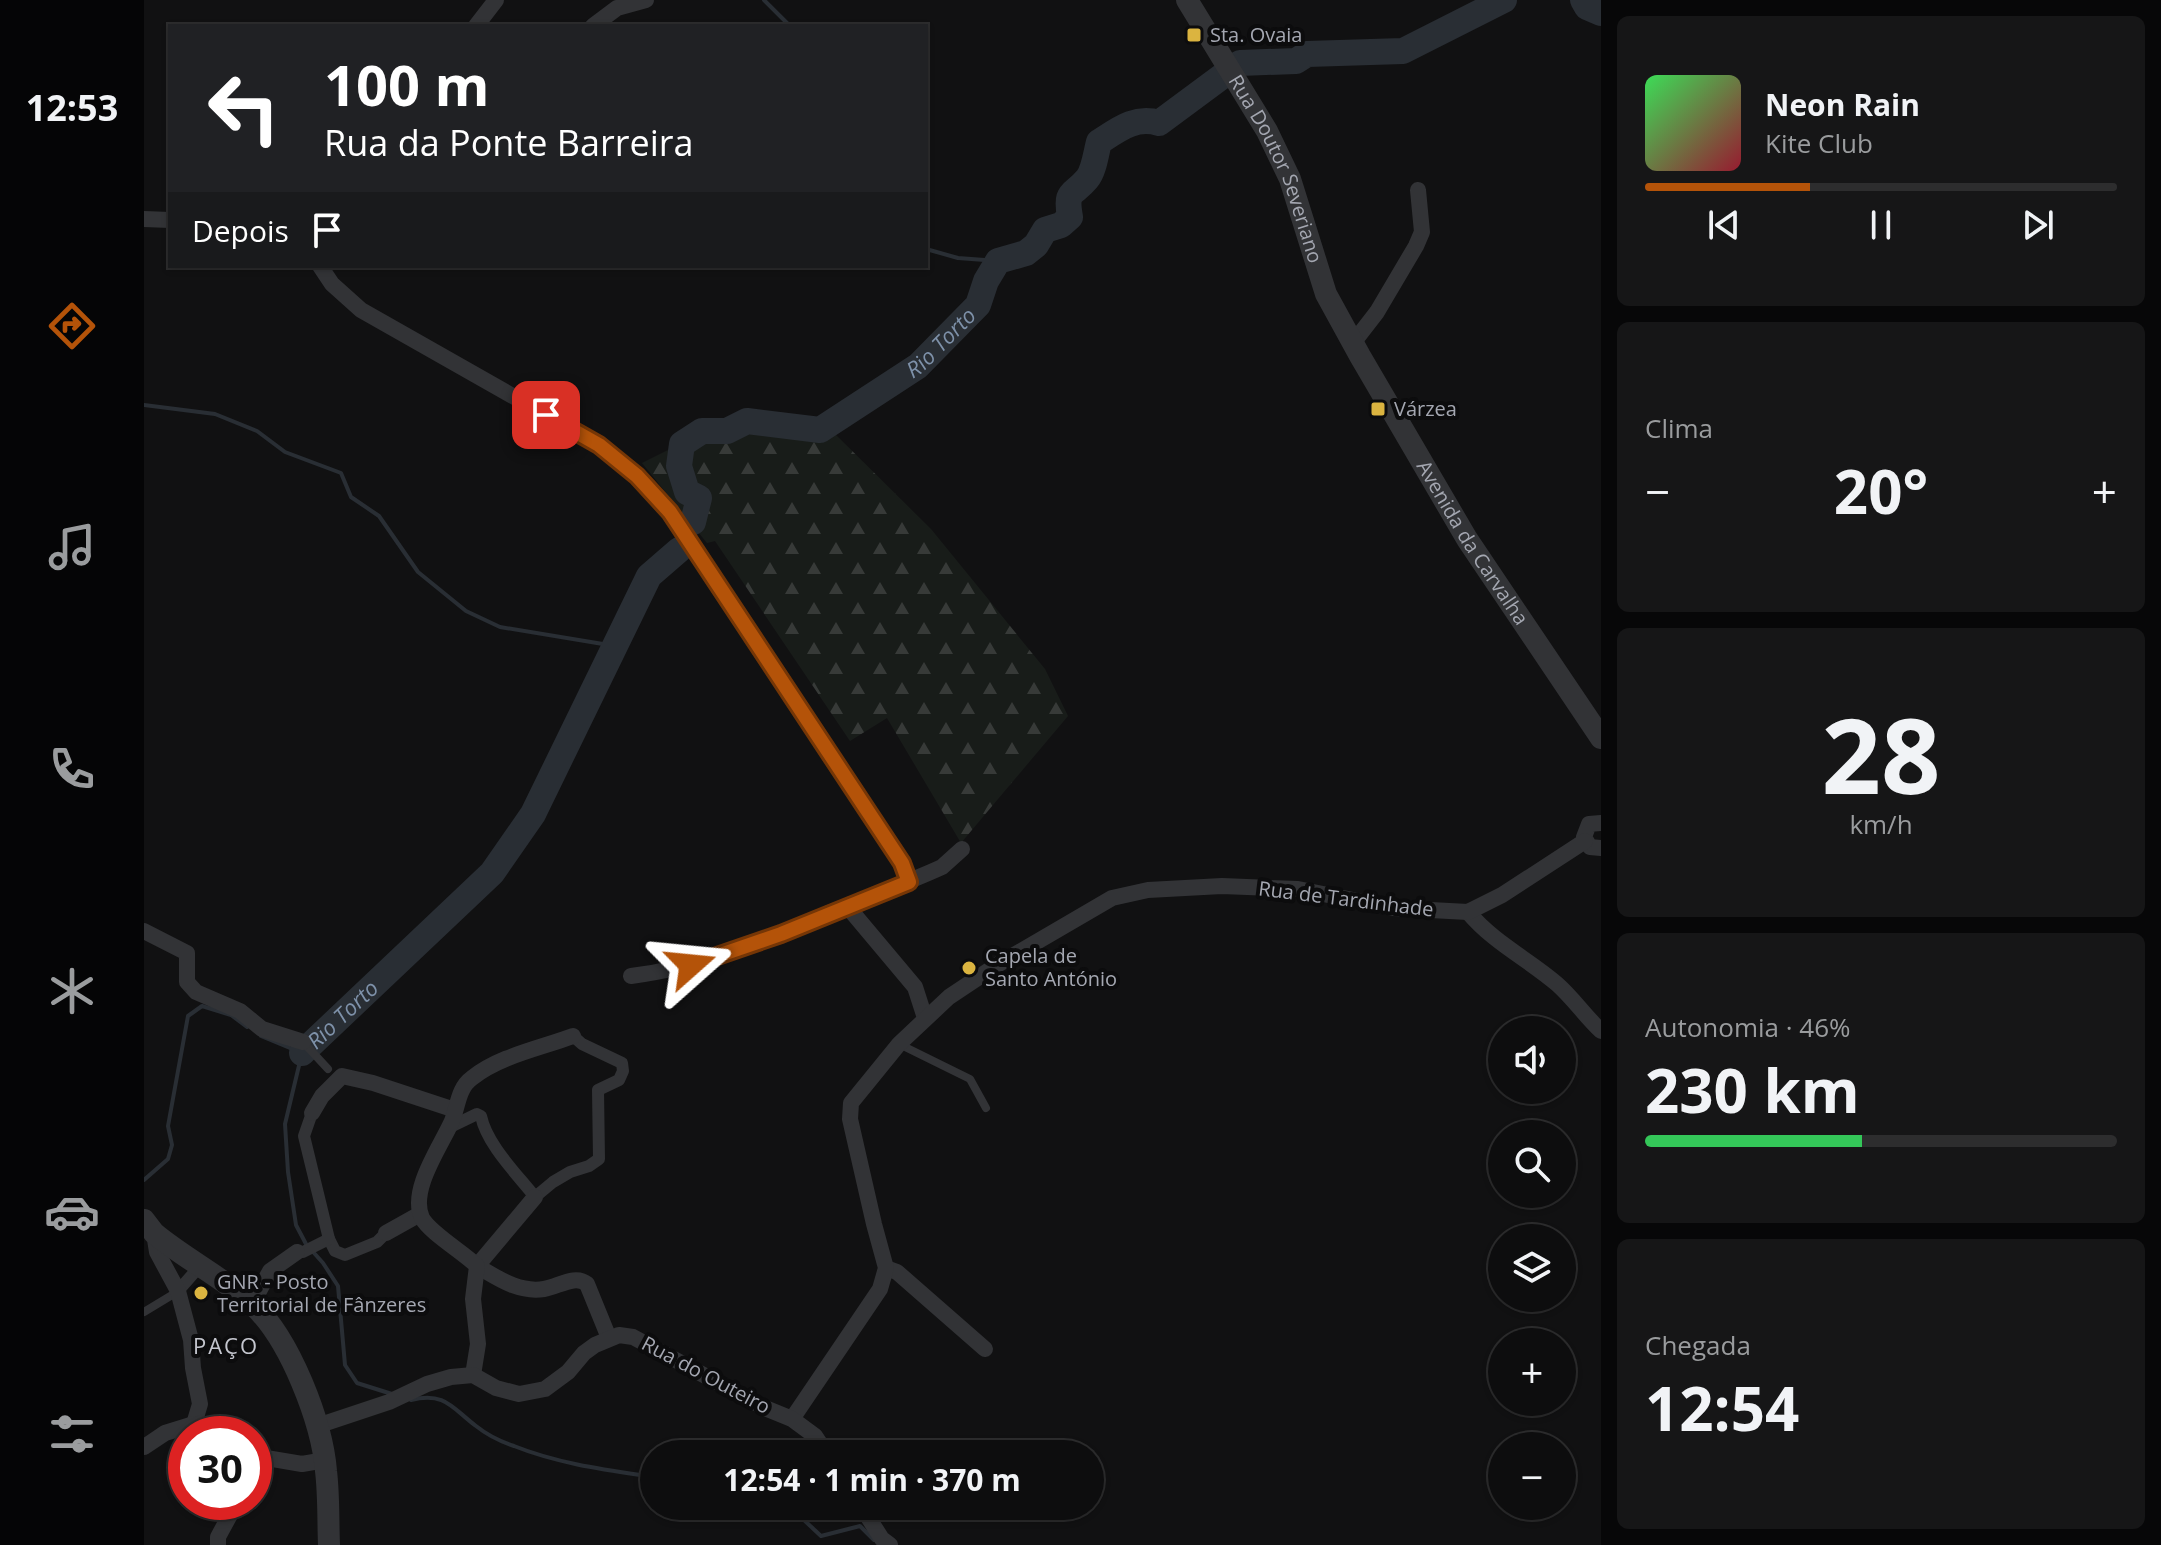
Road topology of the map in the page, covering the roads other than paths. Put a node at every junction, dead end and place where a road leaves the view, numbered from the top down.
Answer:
1 (496, 0) edge
2 (646, 0) edge
3 (1187, 0) edge
4 (478, 24) edge
5 (596, 24) edge
6 (1418, 190) dead end
7 (144, 219) edge
8 (168, 220) edge
9 (321, 268) edge
10 (1353, 343) junction
11 (1601, 738) edge
12 (1600, 819) edge
13 (1585, 841) junction
14 (1601, 848) edge
15 (962, 849) dead end
16 (909, 882) junction
17 (847, 906) junction
18 (1468, 912) junction
19 (144, 931) edge
20 (631, 976) dead end
21 (925, 1018) junction
22 (1601, 1031) edge
23 (573, 1036) joint
24 (899, 1044) junction
25 (307, 1047) joint
26 (328, 1069) dead end
27 (986, 1108) dead end
28 (455, 1110) junction
29 (312, 1113) joint
30 (448, 1128) junction
31 (535, 1197) junction
32 (420, 1214) junction
33 (149, 1226) edge
34 (386, 1233) joint
35 (329, 1239) junction
36 (304, 1250) joint
37 (200, 1266) junction
38 (477, 1266) junction
39 (886, 1268) junction
40 (178, 1291) junction
41 (252, 1304) junction
42 (144, 1312) edge
43 (609, 1338) junction
44 (985, 1349) dead end
45 (473, 1375) junction
46 (196, 1416) edge
47 (792, 1419) junction
48 (317, 1426) junction
49 (168, 1432) edge
50 (818, 1440) edge
51 (144, 1447) edge
52 (325, 1460) junction
53 (272, 1463) edge
54 (227, 1520) edge
55 (870, 1520) edge
56 (218, 1545) edge
57 (329, 1545) edge
58 (890, 1545) edge

1 - 4 street
2 - 5 street
3 - 10 street, Rua Doutor Severiano
6 - 10 street
7 - 8 street
9 - 16 street
10 - 11 street, Avenida da Carvalha
12 - 13 street
13 - 14 street
13 - 18 street, Rua de Tardinhade
15 - 16 street
16 - 17 street
17 - 20 street
17 - 21 street
18 - 21 street, Rua de Tardinhade
18 - 22 street
19 - 25 street
21 - 24 street, Rua de Tardinhade
23 - 28 street
23 - 31 street
24 - 27 lane
24 - 39 street, Rua de Tardinhade
25 - 26 lane
28 - 29 street
28 - 30 street
29 - 35 street
30 - 31 street
30 - 32 street
31 - 38 street
32 - 34 street
32 - 38 street
33 - 37 street
33 - 40 street
34 - 35 street
35 - 36 street
36 - 41 street
37 - 40 street
37 - 41 street
38 - 43 street
38 - 45 street
39 - 44 street
39 - 47 street
40 - 42 lane
40 - 46 street
41 - 48 street
43 - 45 street
43 - 47 street, Rua do Outeiro
45 - 48 street
47 - 50 street, Rua do Outeiro
48 - 52 street
49 - 51 street
52 - 53 street
52 - 57 street
54 - 56 street
55 - 58 street

